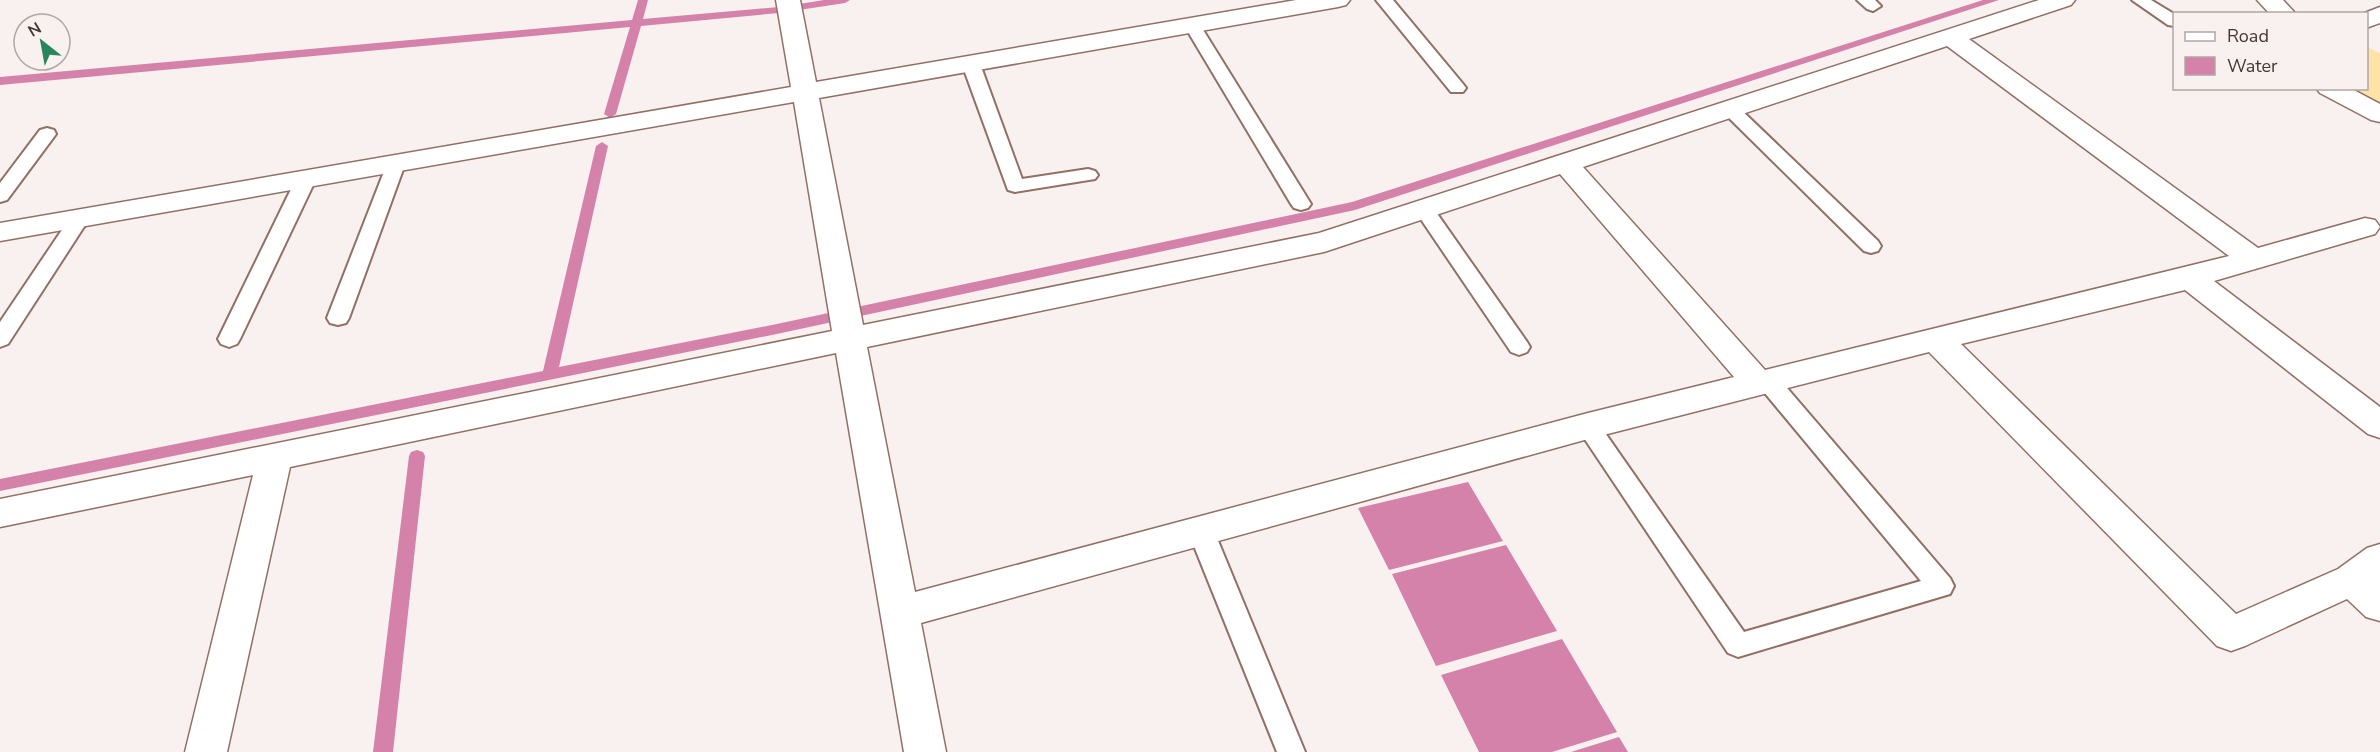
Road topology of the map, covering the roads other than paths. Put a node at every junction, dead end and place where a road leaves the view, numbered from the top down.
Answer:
1 (788, 0) edge
2 (1338, 0) edge
3 (1384, 0) edge
4 (2063, 0) edge
5 (2140, 0) edge
6 (2269, 0) edge
7 (2282, 12) edge
8 (2173, 20) edge
9 (1192, 25) junction
10 (1950, 37) junction
11 (971, 64) junction
12 (1457, 88) dead end
13 (2333, 90) edge
14 (806, 93) junction
15 (1730, 109) junction
16 (2380, 114) edge
17 (47, 134) dead end
18 (1565, 163) junction
19 (396, 164) junction
20 (1088, 175) dead end
21 (306, 179) junction
22 (0, 196) edge
23 (1301, 204) dead end
24 (1424, 209) junction
25 (79, 219) junction
26 (2365, 227) dead end
27 (0, 232) edge
28 (1871, 246) dead end
29 (2253, 259) junction
30 (2190, 278) junction
31 (339, 318) dead end
32 (846, 323) junction
33 (0, 339) edge
34 (230, 339) dead end
35 (1936, 339) junction
36 (1519, 347) dead end
37 (1762, 381) junction
38 (2380, 425) edge
39 (1588, 426) junction
40 (275, 457) junction
41 (0, 513) edge
42 (1201, 531) junction
43 (2366, 569) edge
44 (2380, 605) edge
45 (899, 613) junction
46 (206, 752) edge
47 (925, 752) edge
48 (1291, 752) edge

1 - 14 street
2 - 9 street
3 - 12 lane
4 - 10 street
5 - 8 lane
6 - 7 street
9 - 11 street
9 - 23 lane
10 - 15 street
10 - 29 street
11 - 14 street
11 - 20 lane
13 - 16 street
14 - 19 street
14 - 32 street
15 - 18 street
15 - 28 lane
17 - 22 lane
18 - 24 street
18 - 37 street
19 - 21 street
19 - 31 lane
21 - 25 street
21 - 34 lane
24 - 32 street
24 - 36 lane
25 - 27 street
25 - 33 lane
26 - 29 street
29 - 30 street
30 - 35 street
30 - 38 street
32 - 40 street
32 - 45 street
35 - 37 street
35 - 43 street
37 - 39 street
37 - 39 lane
39 - 42 street
40 - 41 street
40 - 46 street
42 - 45 street
42 - 48 lane
43 - 44 street
45 - 47 street

